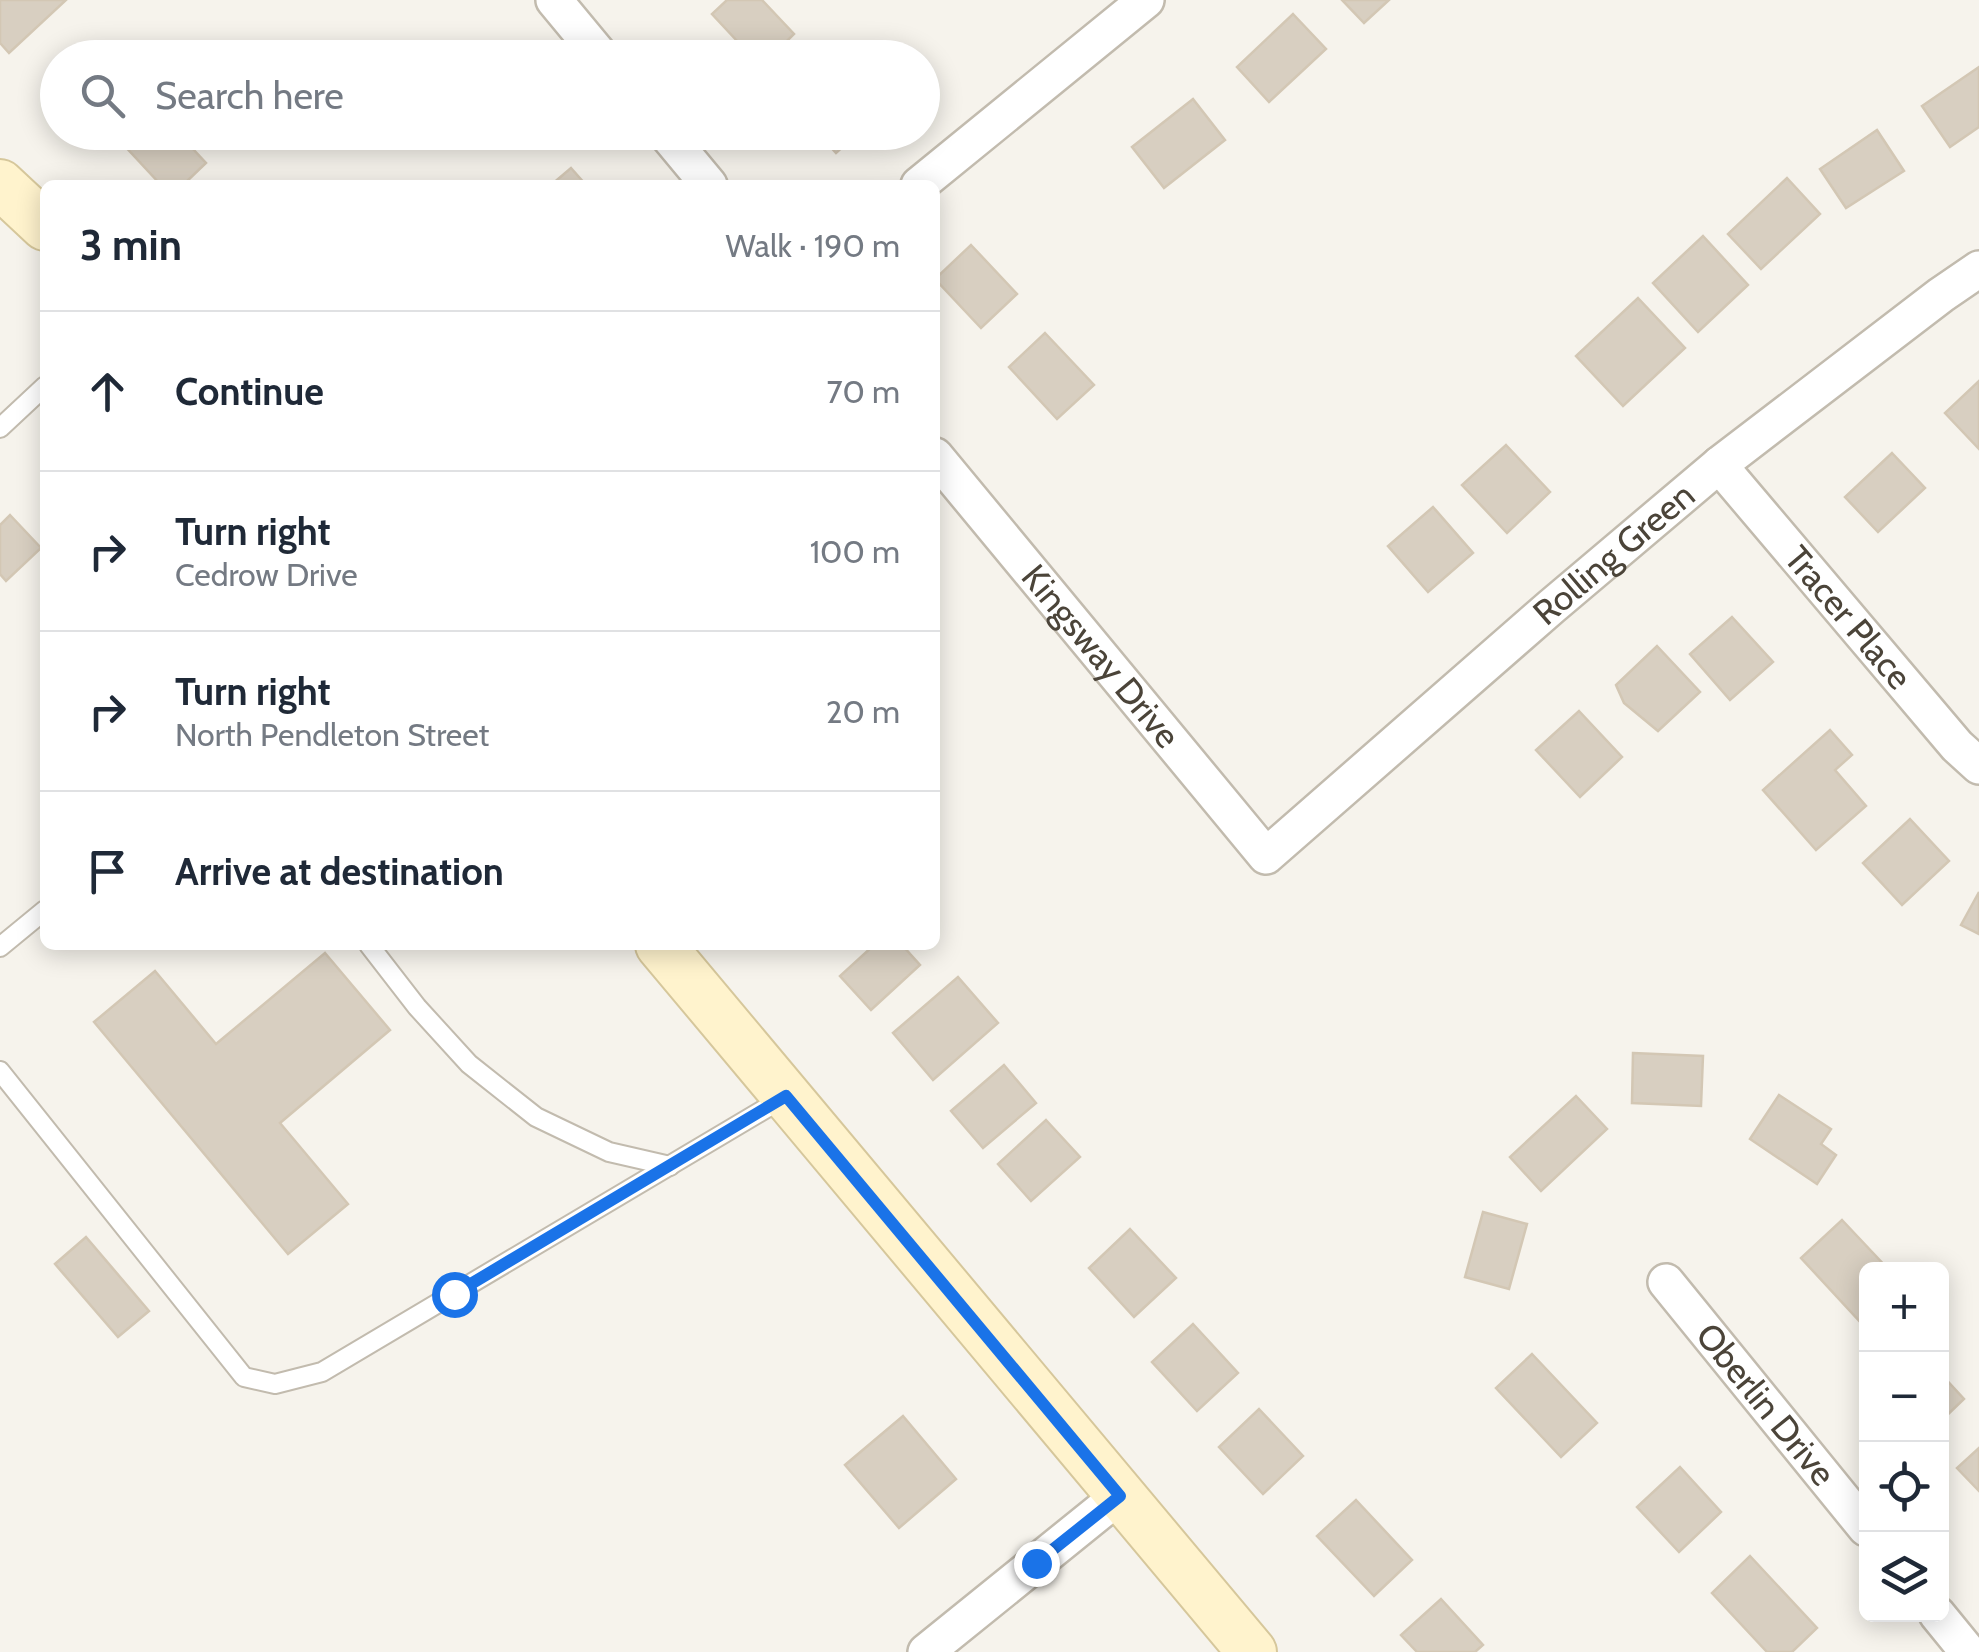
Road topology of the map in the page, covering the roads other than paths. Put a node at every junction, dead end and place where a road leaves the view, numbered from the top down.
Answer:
1 (554, 0) edge
2 (1146, 0) edge
3 (587, 40) edge
4 (680, 150) edge
5 (705, 180) edge
6 (925, 180) edge
7 (0, 184) edge
8 (40, 221) edge
9 (1979, 269) edge
10 (40, 391) edge
11 (0, 428) edge
12 (940, 462) edge
13 (1719, 465) junction
14 (1979, 766) edge
15 (1266, 856) joint
16 (40, 914) edge
17 (0, 947) edge
18 (372, 950) edge
19 (664, 950) edge
20 (0, 1072) edge
21 (786, 1096) junction
22 (670, 1166) junction
23 (1666, 1282) dead end
24 (1120, 1496) junction
25 (1859, 1519) edge
26 (1944, 1622) edge
27 (926, 1652) edge
28 (1252, 1652) edge
29 (1968, 1652) edge

1 - 3 street
2 - 6 street
4 - 5 street
7 - 8 street
9 - 13 street, Rolling Green
10 - 11 lane
12 - 15 street, Kingsway Drive
13 - 14 street, Tracer Place
13 - 15 street, Rolling Green
16 - 17 lane
18 - 22 lane
19 - 21 street
20 - 22 lane
21 - 22 lane
21 - 24 street
23 - 25 street, Oberlin Drive
24 - 27 street
24 - 28 street
26 - 29 street

